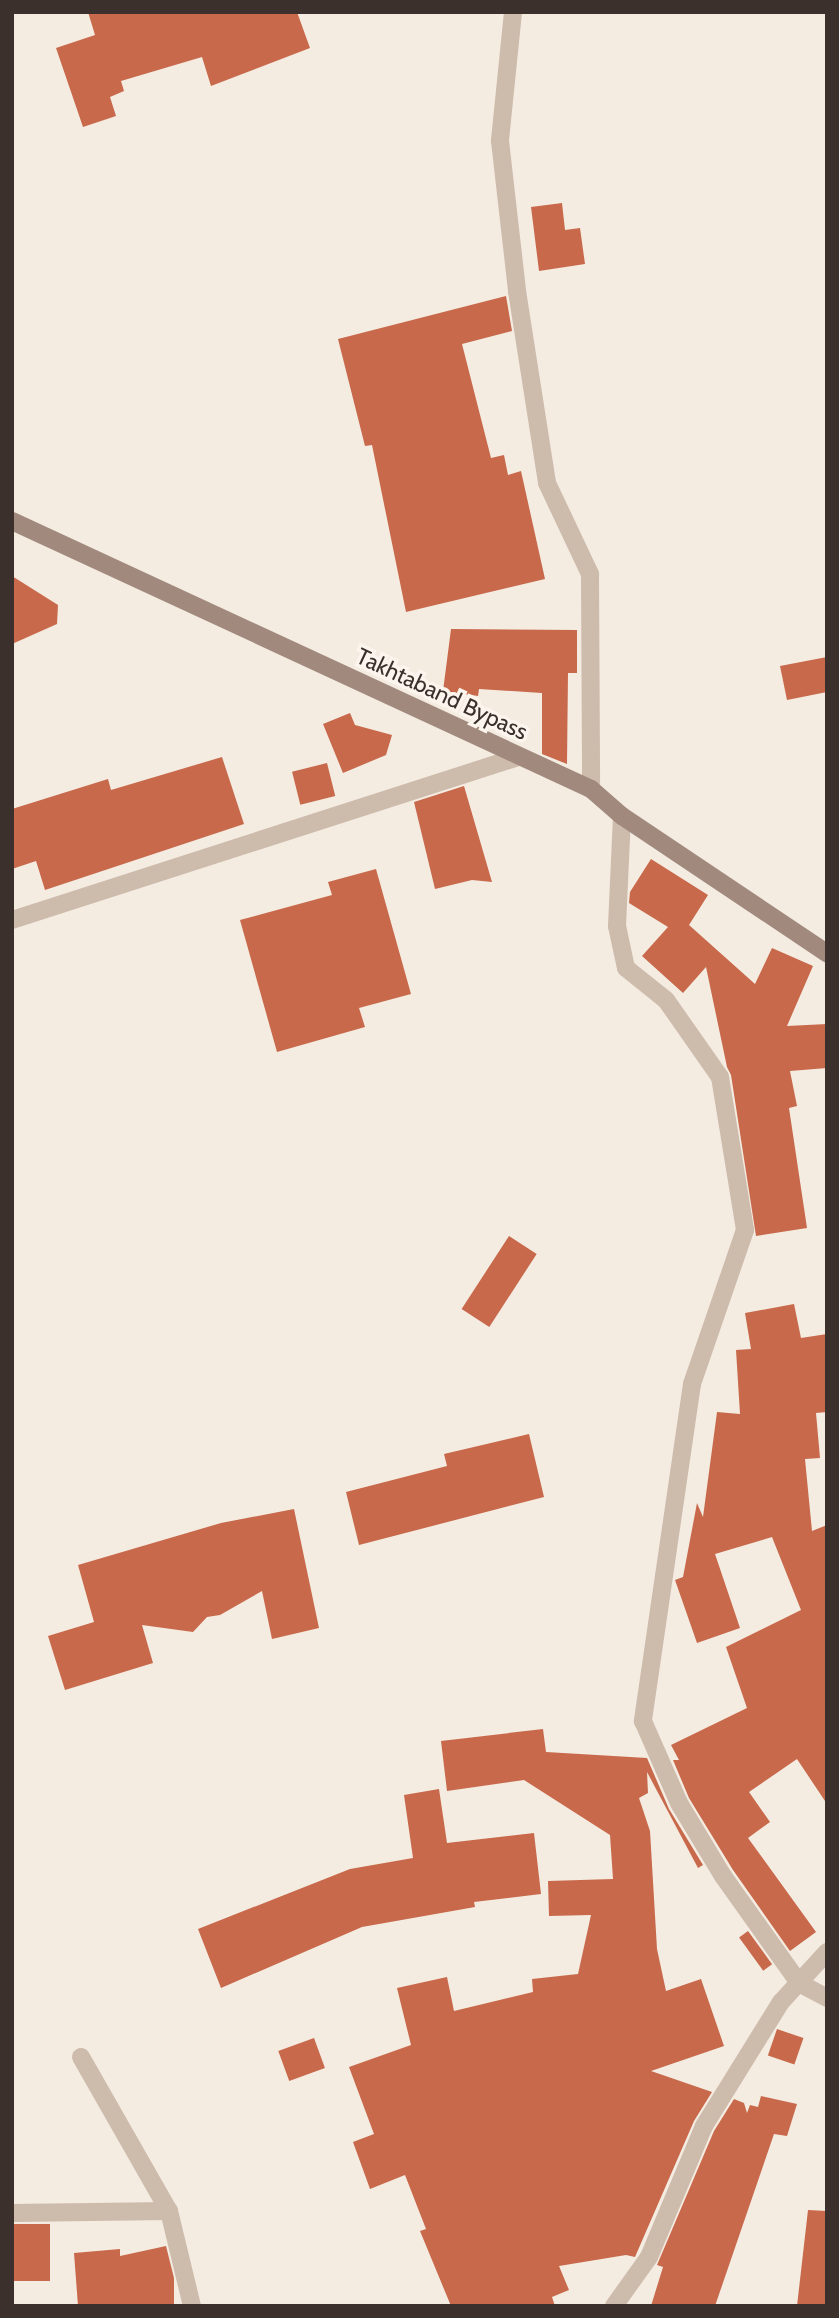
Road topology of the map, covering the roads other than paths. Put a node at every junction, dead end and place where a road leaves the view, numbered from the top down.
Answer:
1 (513, 12) edge
2 (12, 521) edge
3 (518, 757) junction
4 (591, 789) junction
5 (622, 816) junction
6 (12, 920) edge
7 (827, 953) edge
8 (827, 1952) edge
9 (799, 1983) junction
10 (827, 1998) edge
11 (81, 2057) dead end
12 (169, 2211) junction
13 (12, 2213) edge
14 (192, 2306) edge
15 (614, 2306) edge

1 - 4 street
2 - 3 main road, Takhtaband Bypass
3 - 4 main road, Takhtaband Bypass
3 - 6 street
4 - 5 main road, Takhtaband Bypass
5 - 7 main road, Takhtaband Bypass
5 - 9 street
8 - 9 street
9 - 10 street
9 - 15 street
11 - 12 street
12 - 13 street
12 - 14 street

